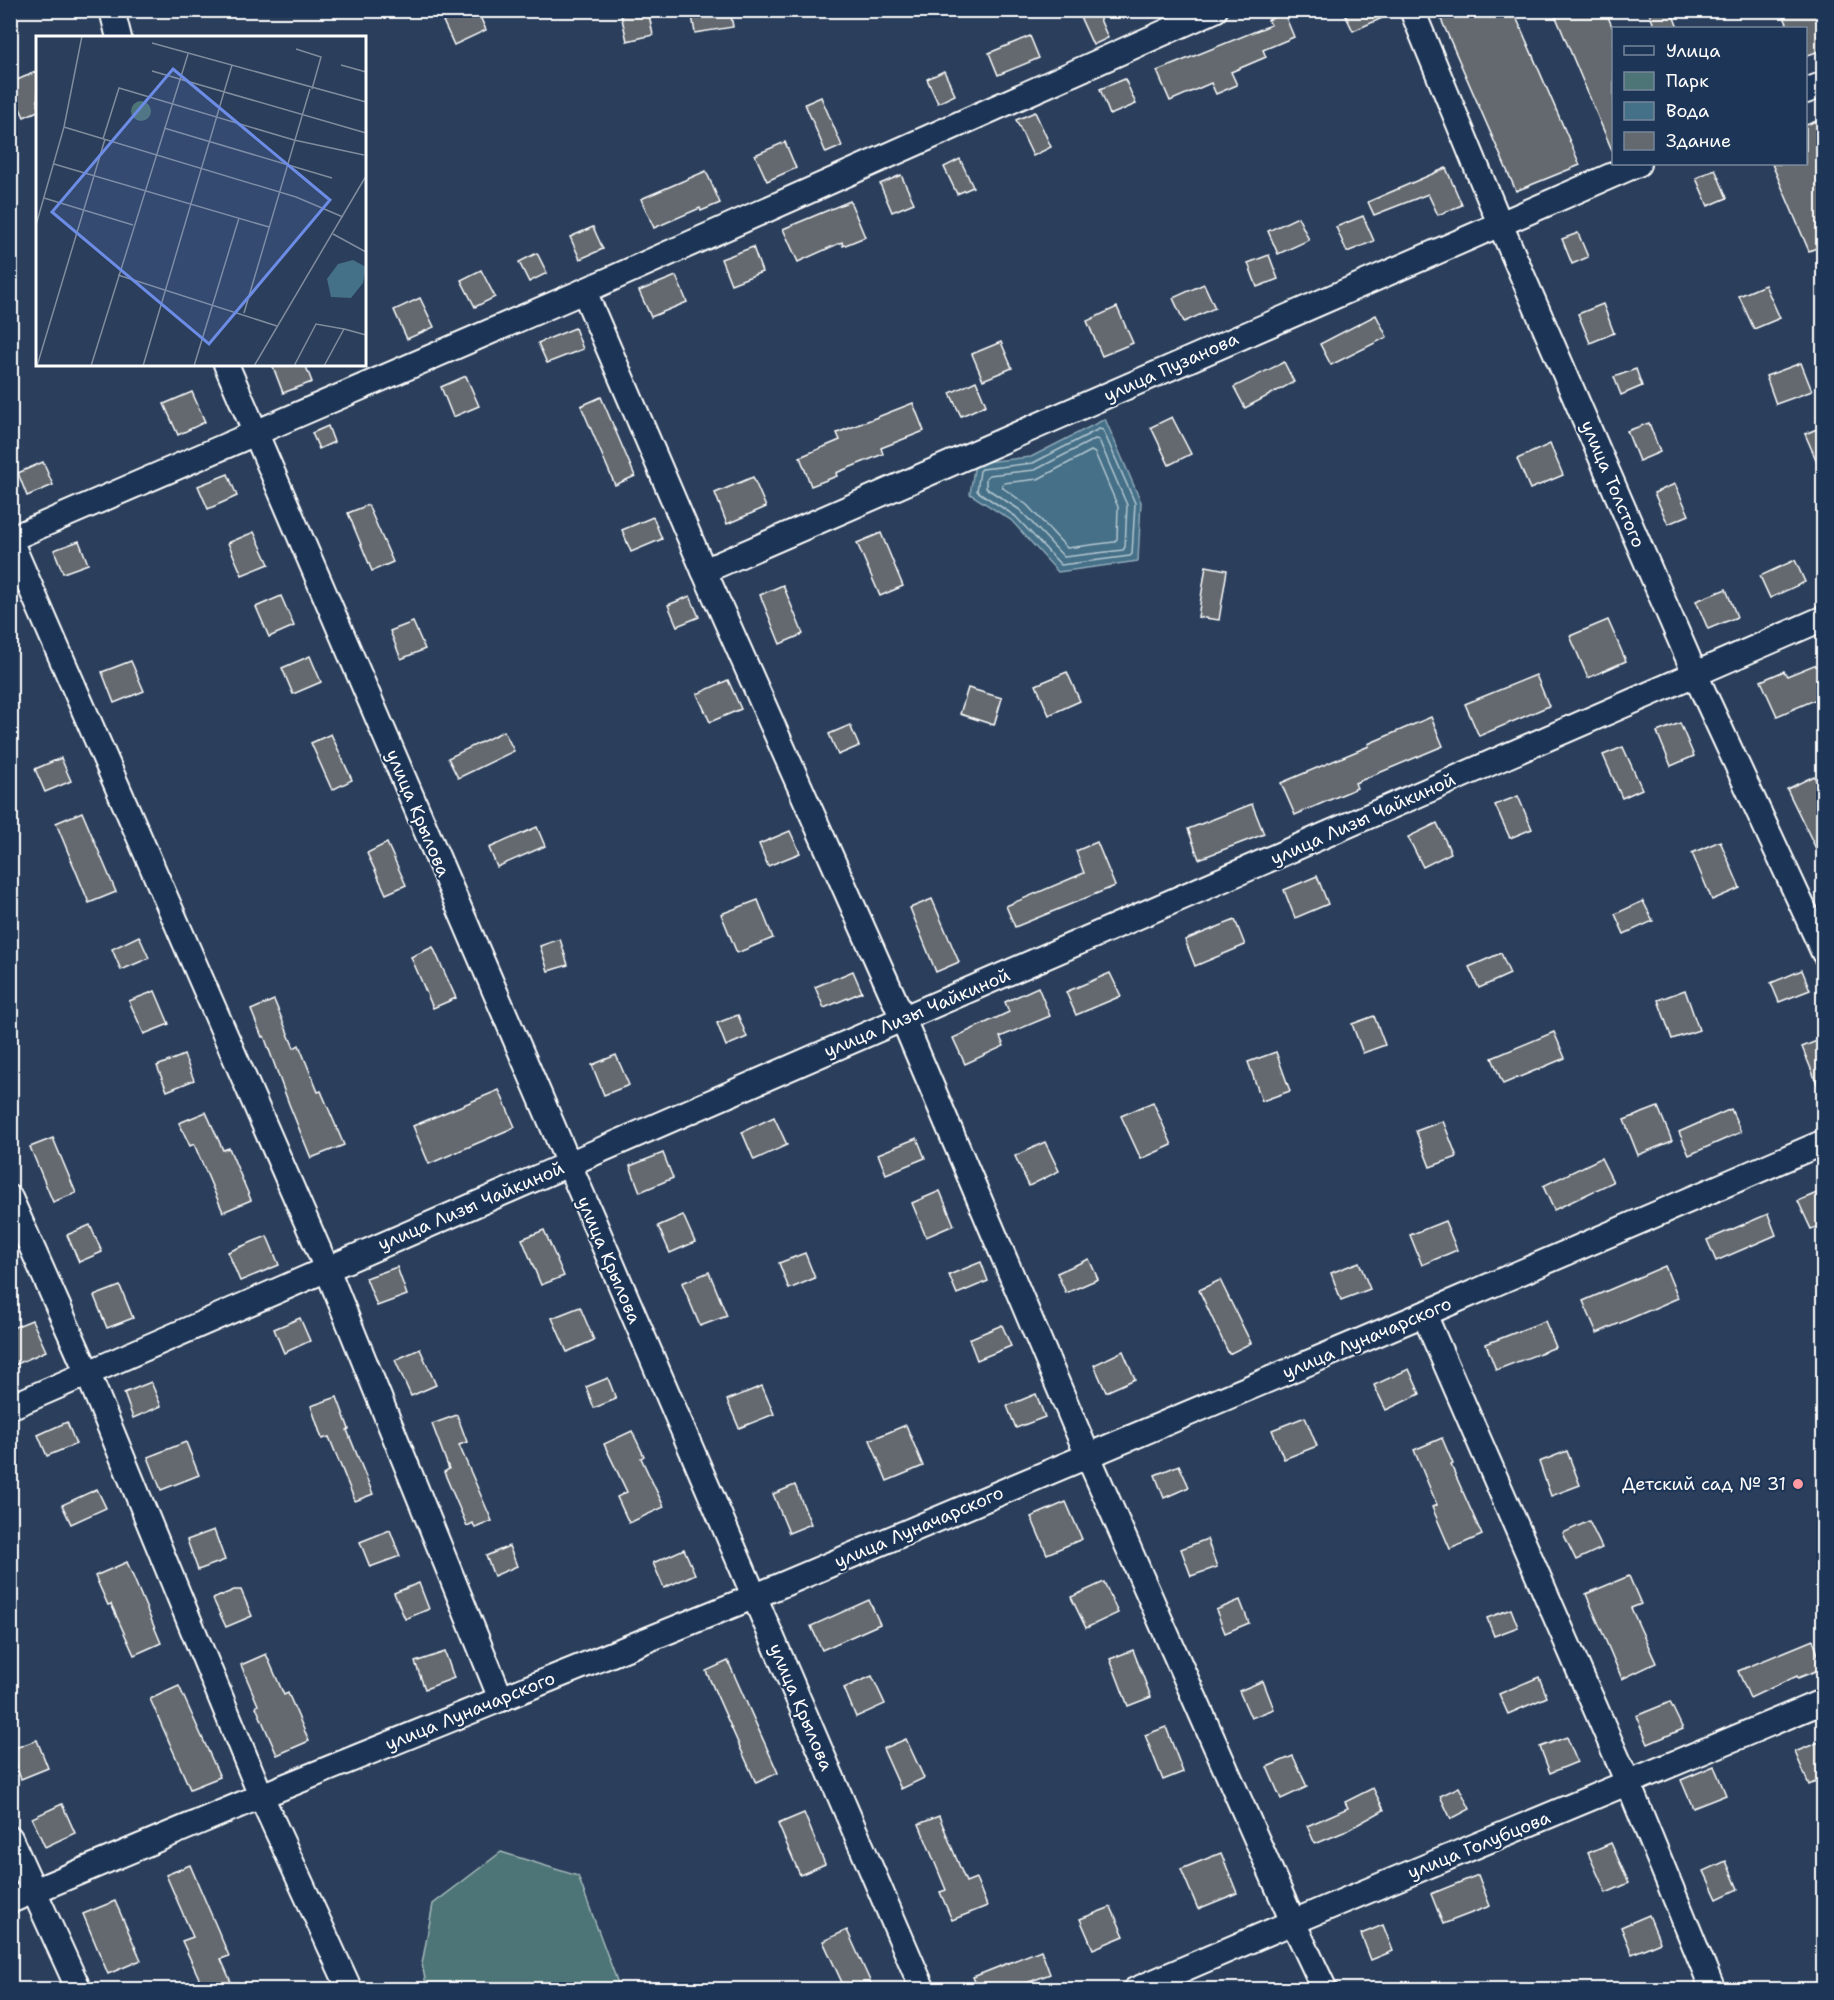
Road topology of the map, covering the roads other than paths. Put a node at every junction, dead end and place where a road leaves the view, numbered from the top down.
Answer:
1 (112, 10) edge
2 (1215, 10) edge
3 (1412, 10) edge
4 (118, 36) edge
5 (1824, 84) edge
6 (1807, 91) edge
7 (1636, 165) edge
8 (1500, 224) junction
9 (584, 291) junction
10 (227, 366) edge
11 (255, 432) junction
12 (10, 540) edge
13 (704, 571) junction
14 (1824, 618) edge
15 (1695, 674) junction
16 (1824, 953) edge
17 (903, 1019) junction
18 (1824, 1142) edge
19 (568, 1164) junction
20 (10, 1198) edge
21 (327, 1269) junction
22 (1424, 1314) junction
23 (88, 1374) junction
24 (10, 1407) edge
25 (1088, 1456) junction
26 (753, 1597) junction
27 (501, 1699) junction
28 (1824, 1701) edge
29 (1629, 1783) junction
30 (261, 1796) junction
31 (10, 1838) edge
32 (35, 1890) junction
33 (10, 1901) edge
34 (1293, 1922) junction
35 (79, 1989) edge
36 (350, 1989) edge
37 (923, 1989) edge
38 (1135, 1989) edge
39 (1324, 1989) edge
40 (1713, 1989) edge

1 - 4 street
2 - 9 street
3 - 8 street, улица Толстого
5 - 6 street
7 - 8 street, улица Пузанова
8 - 13 street, улица Пузанова
8 - 15 street, улица Толстого
9 - 11 street
9 - 13 street
10 - 11 street, улица Крылова
11 - 12 street
11 - 19 street, улица Крылова
12 - 21 street
13 - 17 street
14 - 15 street, улица Лизы Чайкиной
15 - 16 street, улица Толстого
15 - 17 street, улица Лизы Чайкиной
17 - 19 street, улица Лизы Чайкиной
17 - 25 street
18 - 22 street, улица Луначарского
19 - 21 street, улица Лизы Чайкиной
19 - 26 street, улица Крылова
20 - 23 street
21 - 23 street, улица Лизы Чайкиной
21 - 27 street
22 - 25 street, улица Луначарского
22 - 29 street
23 - 24 street, улица Лизы Чайкиной
23 - 30 street
25 - 26 street, улица Луначарского
25 - 34 street
26 - 27 street, улица Луначарского
26 - 37 street, улица Крылова
27 - 30 street, улица Луначарского
28 - 29 street, улица Голубцова
29 - 34 street, улица Голубцова
29 - 40 street
30 - 32 street, улица Луначарского
30 - 36 street
31 - 32 street
32 - 33 street, улица Луначарского
32 - 35 street
34 - 38 street, улица Голубцова
34 - 39 street

